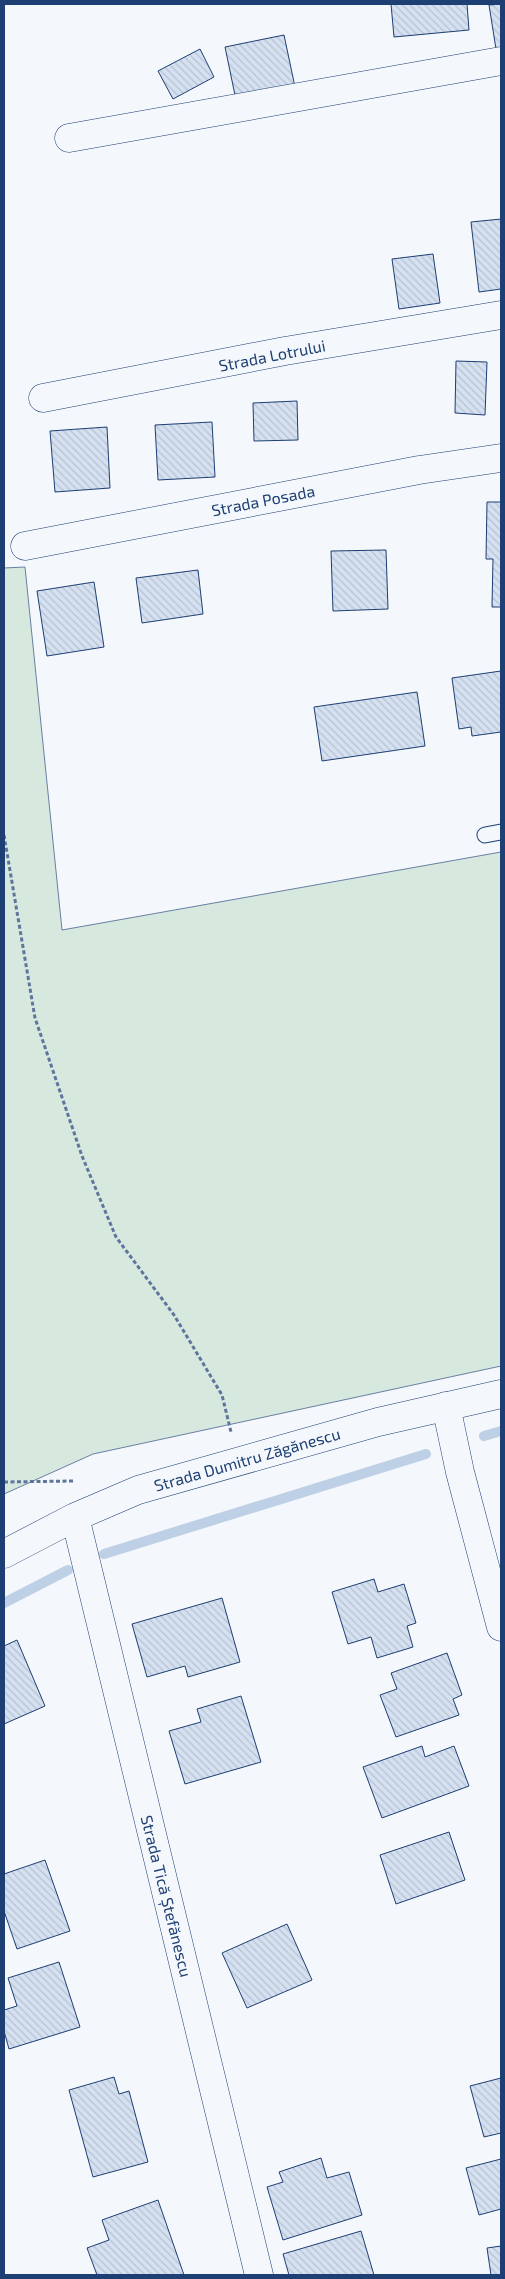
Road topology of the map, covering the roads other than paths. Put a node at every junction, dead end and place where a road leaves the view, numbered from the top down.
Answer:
1 (501, 61) edge
2 (69, 138) dead end
3 (501, 316) edge
4 (43, 398) dead end
5 (501, 458) edge
6 (25, 546) dead end
7 (501, 832) edge
8 (485, 835) dead end
9 (501, 1394) edge
10 (446, 1406) junction
11 (75, 1517) junction
12 (4, 1554) edge
13 (501, 1627) edge
14 (259, 2275) edge

1 - 2 street
3 - 4 street, Strada Lotrului
5 - 6 street, Strada Posada
7 - 8 lane
9 - 10 street, Strada Dumitru Zăgănescu
10 - 11 street, Strada Dumitru Zăgănescu
10 - 13 street
11 - 12 street, Strada Dumitru Zăgănescu
11 - 14 street, Strada Tică Ștefănescu

